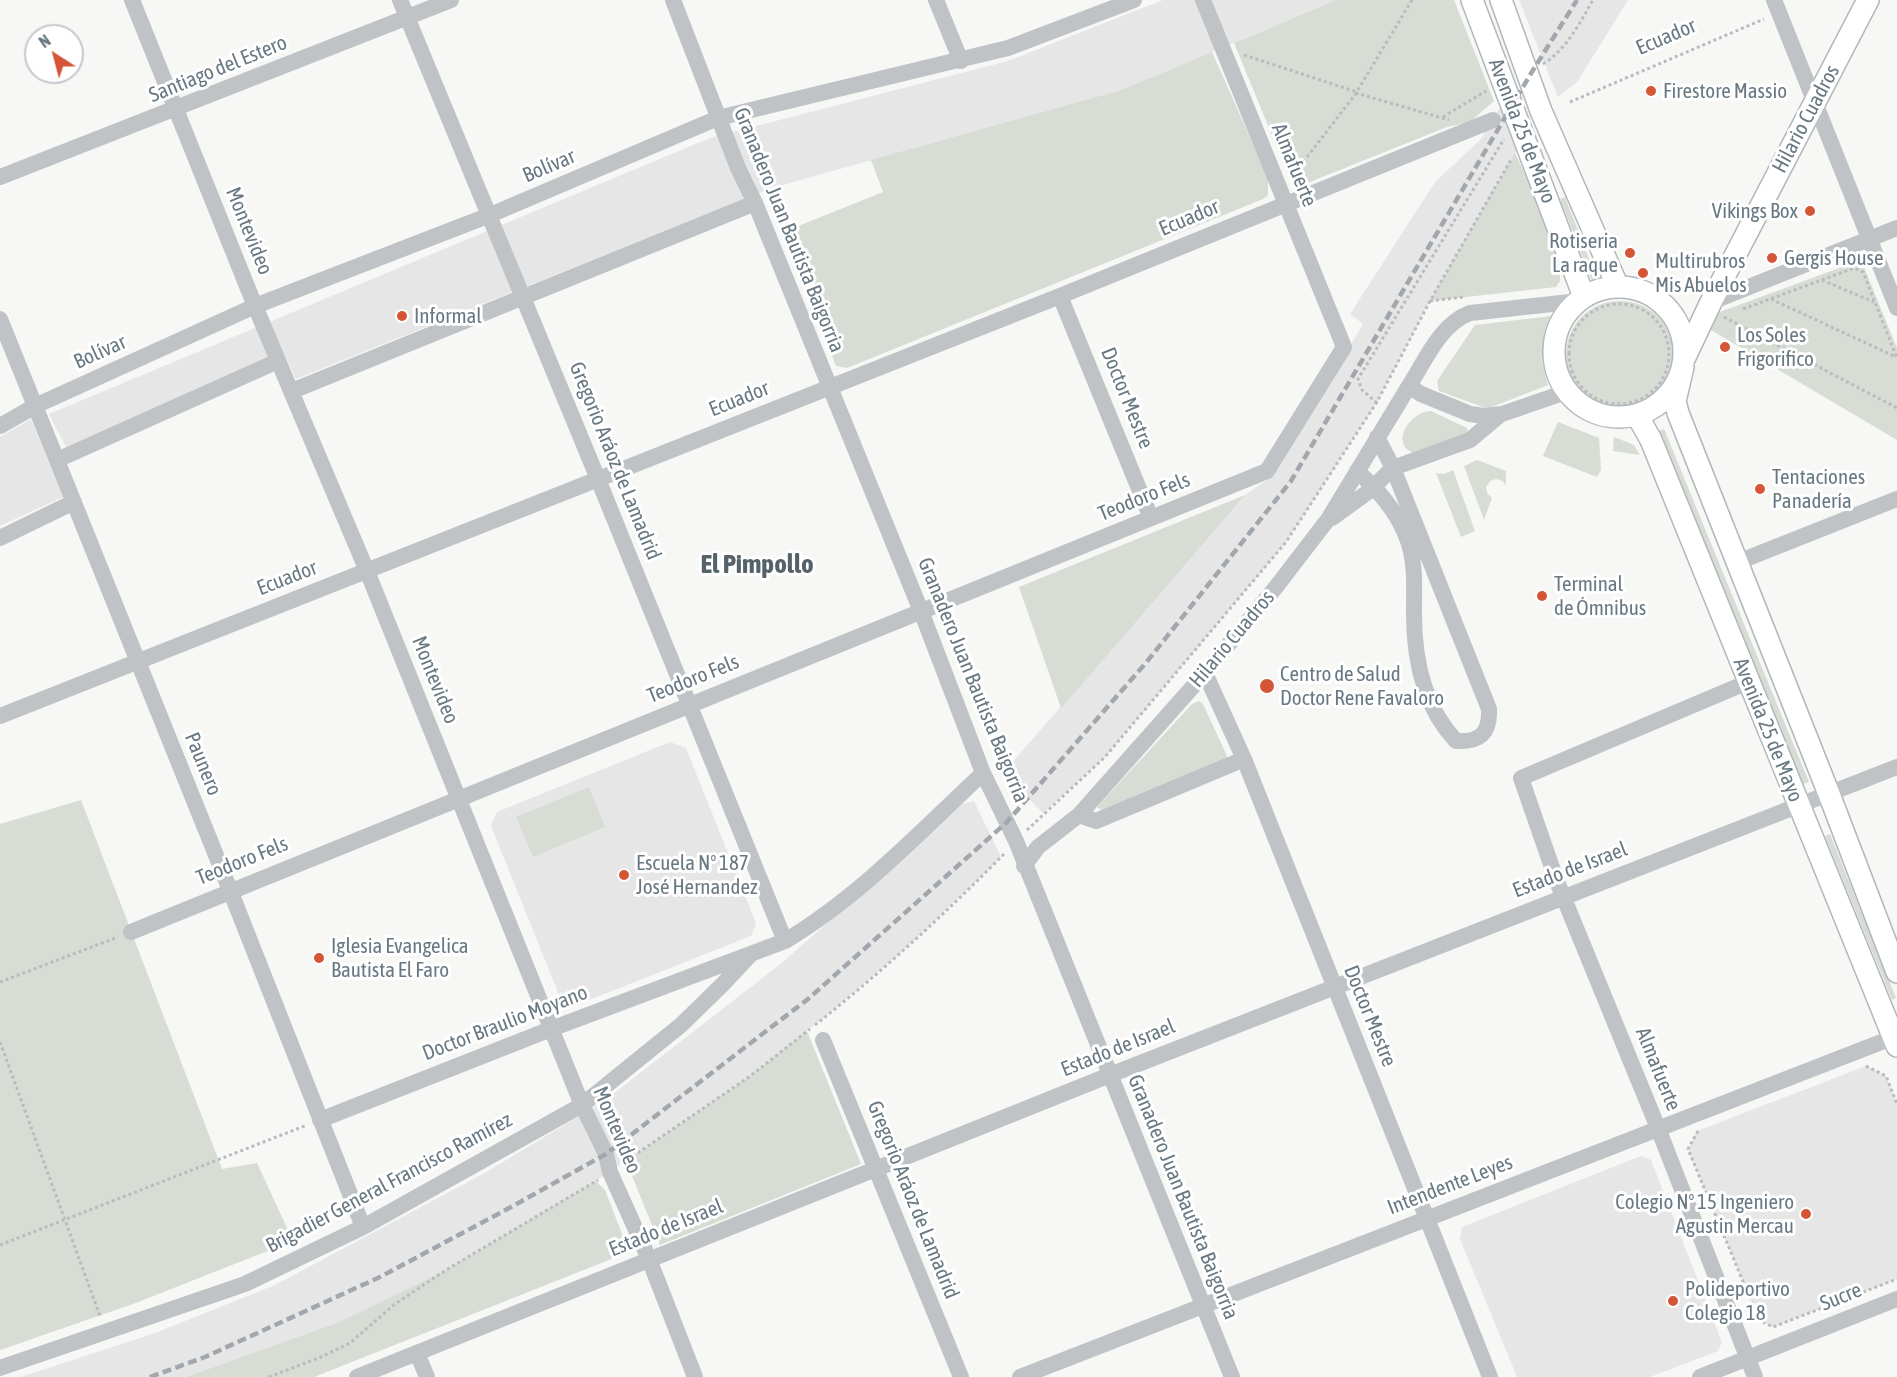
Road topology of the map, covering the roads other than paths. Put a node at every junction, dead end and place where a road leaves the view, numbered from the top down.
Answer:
1 (132, 0) edge
2 (400, 0) edge
3 (451, 0) edge
4 (672, 0) edge
5 (936, 0) edge
6 (1134, 0) edge
7 (1203, 0) edge
8 (1472, 0) edge
9 (1501, 0) edge
10 (1868, 0) edge
11 (1776, 7) edge
12 (407, 17) junction
13 (961, 61) junction
14 (1814, 102) junction
15 (175, 110) junction
16 (718, 118) junction
17 (1492, 120) dead end
18 (0, 177) edge
19 (1283, 198) junction
20 (755, 203) junction
21 (490, 215) junction
22 (1897, 228) edge
23 (1870, 239) junction
24 (1618, 287) junction
25 (1060, 296) junction
26 (524, 297) junction
27 (255, 306) junction
28 (1582, 306) junction
29 (1897, 308) edge
30 (1717, 310) junction
31 (1670, 311) junction
32 (0, 319) edge
33 (1344, 347) joint
34 (278, 361) junction
35 (1683, 364) junction
36 (1409, 386) junction
37 (829, 387) junction
38 (292, 391) junction
39 (1566, 392) junction
40 (35, 406) junction
41 (1502, 414) junction
42 (1637, 415) junction
43 (0, 426) edge
44 (1377, 437) junction
45 (57, 460) junction
46 (1393, 468) junction
47 (1356, 471) junction
48 (598, 479) junction
49 (1373, 485) junction
50 (1897, 499) edge
51 (74, 502) junction
52 (1151, 518) junction
53 (1326, 522) junction
54 (0, 538) edge
55 (1738, 562) junction
56 (367, 571) junction
57 (921, 611) junction
58 (138, 661) junction
59 (1205, 673) junction
60 (1749, 681) junction
61 (690, 704) junction
62 (0, 716) edge
63 (1244, 759) junction
64 (1897, 767) edge
65 (983, 773) junction
66 (1829, 794) junction
67 (458, 798) junction
68 (1798, 805) junction
69 (1079, 816) junction
70 (1024, 866) junction
71 (230, 890) junction
72 (1564, 897) junction
73 (131, 932) road end
74 (785, 941) junction
75 (751, 954) junction
76 (1897, 972) edge
77 (1335, 987) junction
78 (552, 1029) junction
79 (823, 1040) dead end
80 (1896, 1040) edge
81 (1110, 1075) junction
82 (582, 1104) junction
83 (320, 1120) junction
84 (1658, 1128) junction
85 (876, 1168) junction
86 (1427, 1218) junction
87 (363, 1227) junction
88 (648, 1259) junction
89 (1897, 1299) edge
90 (1203, 1306) junction
91 (417, 1353) junction
92 (1747, 1359) junction
93 (0, 1368) edge
94 (357, 1377) edge
95 (426, 1377) edge
96 (695, 1377) edge
97 (961, 1377) edge
98 (1020, 1377) edge
99 (1232, 1377) edge
100 (1490, 1377) edge
101 (1700, 1377) edge
102 (1755, 1377) edge

1 - 15 street, Montevideo
2 - 12 street, Gregorio Aráoz de Lamadrid
3 - 12 street, Santiago del Estero
4 - 16 street, Granadero Juan Bautista Baigorria
5 - 13 street
6 - 13 street, Bolívar
7 - 19 street, Almafuerte
8 - 28 main road, Avenida 25 de Mayo
9 - 24 main road, Avenida 25 de Mayo
10 - 14 main road, Hilario Cuadros
11 - 14 street
12 - 15 street, Santiago del Estero
12 - 21 street, Gregorio Aráoz de Lamadrid
13 - 16 street, Bolívar
14 - 23 street
14 - 30 main road, Hilario Cuadros
15 - 18 street, Santiago del Estero
15 - 27 street, Montevideo
16 - 20 street, Granadero Juan Bautista Baigorria
16 - 21 street, Bolívar
17 - 19 street, Ecuador
19 - 25 street, Ecuador
19 - 33 street, Almafuerte
20 - 26 street
20 - 37 street, Granadero Juan Bautista Baigorria
21 - 26 street, Gregorio Aráoz de Lamadrid
21 - 27 street, Bolívar
22 - 23 street
23 - 29 street
23 - 30 street
24 - 28 main road, Avenida 25 de Mayo
24 - 31 main road, Avenida 25 de Mayo
25 - 37 street, Ecuador
25 - 52 street, Doctor Mestre
26 - 38 street
26 - 48 street, Gregorio Aráoz de Lamadrid
27 - 34 street, Montevideo
27 - 40 street, Bolívar
28 - 36 street, Hilario Cuadros
28 - 39 main road
30 - 31 main road
30 - 35 main road, Hilario Cuadros
31 - 35 main road, Avenida 25 de Mayo
32 - 40 street, Paunero
33 - 52 street, Teodoro Fels
34 - 38 street, Montevideo
34 - 45 street
35 - 42 main road
35 - 55 main road, Avenida 25 de Mayo
36 - 41 street
36 - 44 street, Hilario Cuadros
37 - 48 street, Ecuador
37 - 57 street, Granadero Juan Bautista Baigorria
38 - 56 street, Montevideo
39 - 41 street
39 - 42 main road
40 - 43 street, Bolívar
40 - 45 street, Paunero
41 - 46 street
42 - 60 main road, Avenida 25 de Mayo
44 - 46 street
44 - 47 street, Hilario Cuadros
45 - 51 street, Paunero
46 - 49 street
46 - 49 street
47 - 49 street
47 - 53 street, Hilario Cuadros
48 - 56 street, Ecuador
48 - 61 street, Gregorio Aráoz de Lamadrid
49 - 53 street
50 - 55 street
51 - 54 street
51 - 58 street, Paunero
52 - 57 street, Teodoro Fels
53 - 59 street, Hilario Cuadros
55 - 66 main road, Avenida 25 de Mayo
56 - 58 street, Ecuador
56 - 67 street, Montevideo
57 - 61 street, Teodoro Fels
57 - 65 street, Granadero Juan Bautista Baigorria
58 - 62 street, Ecuador
58 - 71 street, Paunero
59 - 63 street, Doctor Mestre
59 - 69 street, Hilario Cuadros
60 - 68 main road, Avenida 25 de Mayo
60 - 72 street, Almafuerte
61 - 67 street, Teodoro Fels
61 - 74 street, Gregorio Aráoz de Lamadrid
63 - 69 street
63 - 77 street, Doctor Mestre
64 - 66 street, Estado de Israel
65 - 70 street, Granadero Juan Bautista Baigorria
65 - 74 street, Doctor Braulio Moyano
66 - 68 street, Estado de Israel
66 - 76 main road, Avenida 25 de Mayo
67 - 71 street, Teodoro Fels
67 - 78 street, Montevideo
68 - 72 street, Estado de Israel
68 - 80 main road, Avenida 25 de Mayo
69 - 70 street, Hilario Cuadros
70 - 81 street, Granadero Juan Bautista Baigorria
71 - 73 street, Teodoro Fels
71 - 83 street, Paunero
72 - 77 street, Estado de Israel
72 - 84 street, Almafuerte
74 - 75 street, Doctor Braulio Moyano
75 - 78 street, Doctor Braulio Moyano
75 - 82 street, Brigadier General Francisco Ramírez
77 - 81 street, Estado de Israel
77 - 86 street, Doctor Mestre
78 - 82 street, Montevideo
78 - 83 street, Doctor Braulio Moyano
79 - 85 street, Gregorio Aráoz de Lamadrid
80 - 84 street, Intendente Leyes
81 - 85 street, Estado de Israel
81 - 90 street, Granadero Juan Bautista Baigorria
82 - 87 street, Brigadier General Francisco Ramírez
82 - 88 street, Montevideo
83 - 87 street, Paunero
84 - 86 street, Intendente Leyes
84 - 92 street, Almafuerte
85 - 88 street, Estado de Israel
85 - 97 street, Gregorio Aráoz de Lamadrid
86 - 90 street, Intendente Leyes
86 - 100 street, Doctor Mestre
87 - 93 street, Brigadier General Francisco Ramírez
88 - 91 street, Estado de Israel
88 - 96 street, Montevideo
89 - 92 street, Sucre
90 - 98 street, Intendente Leyes
90 - 99 street, Granadero Juan Bautista Baigorria
91 - 94 street, Estado de Israel
91 - 95 street
92 - 101 street, Sucre
92 - 102 street, Almafuerte

